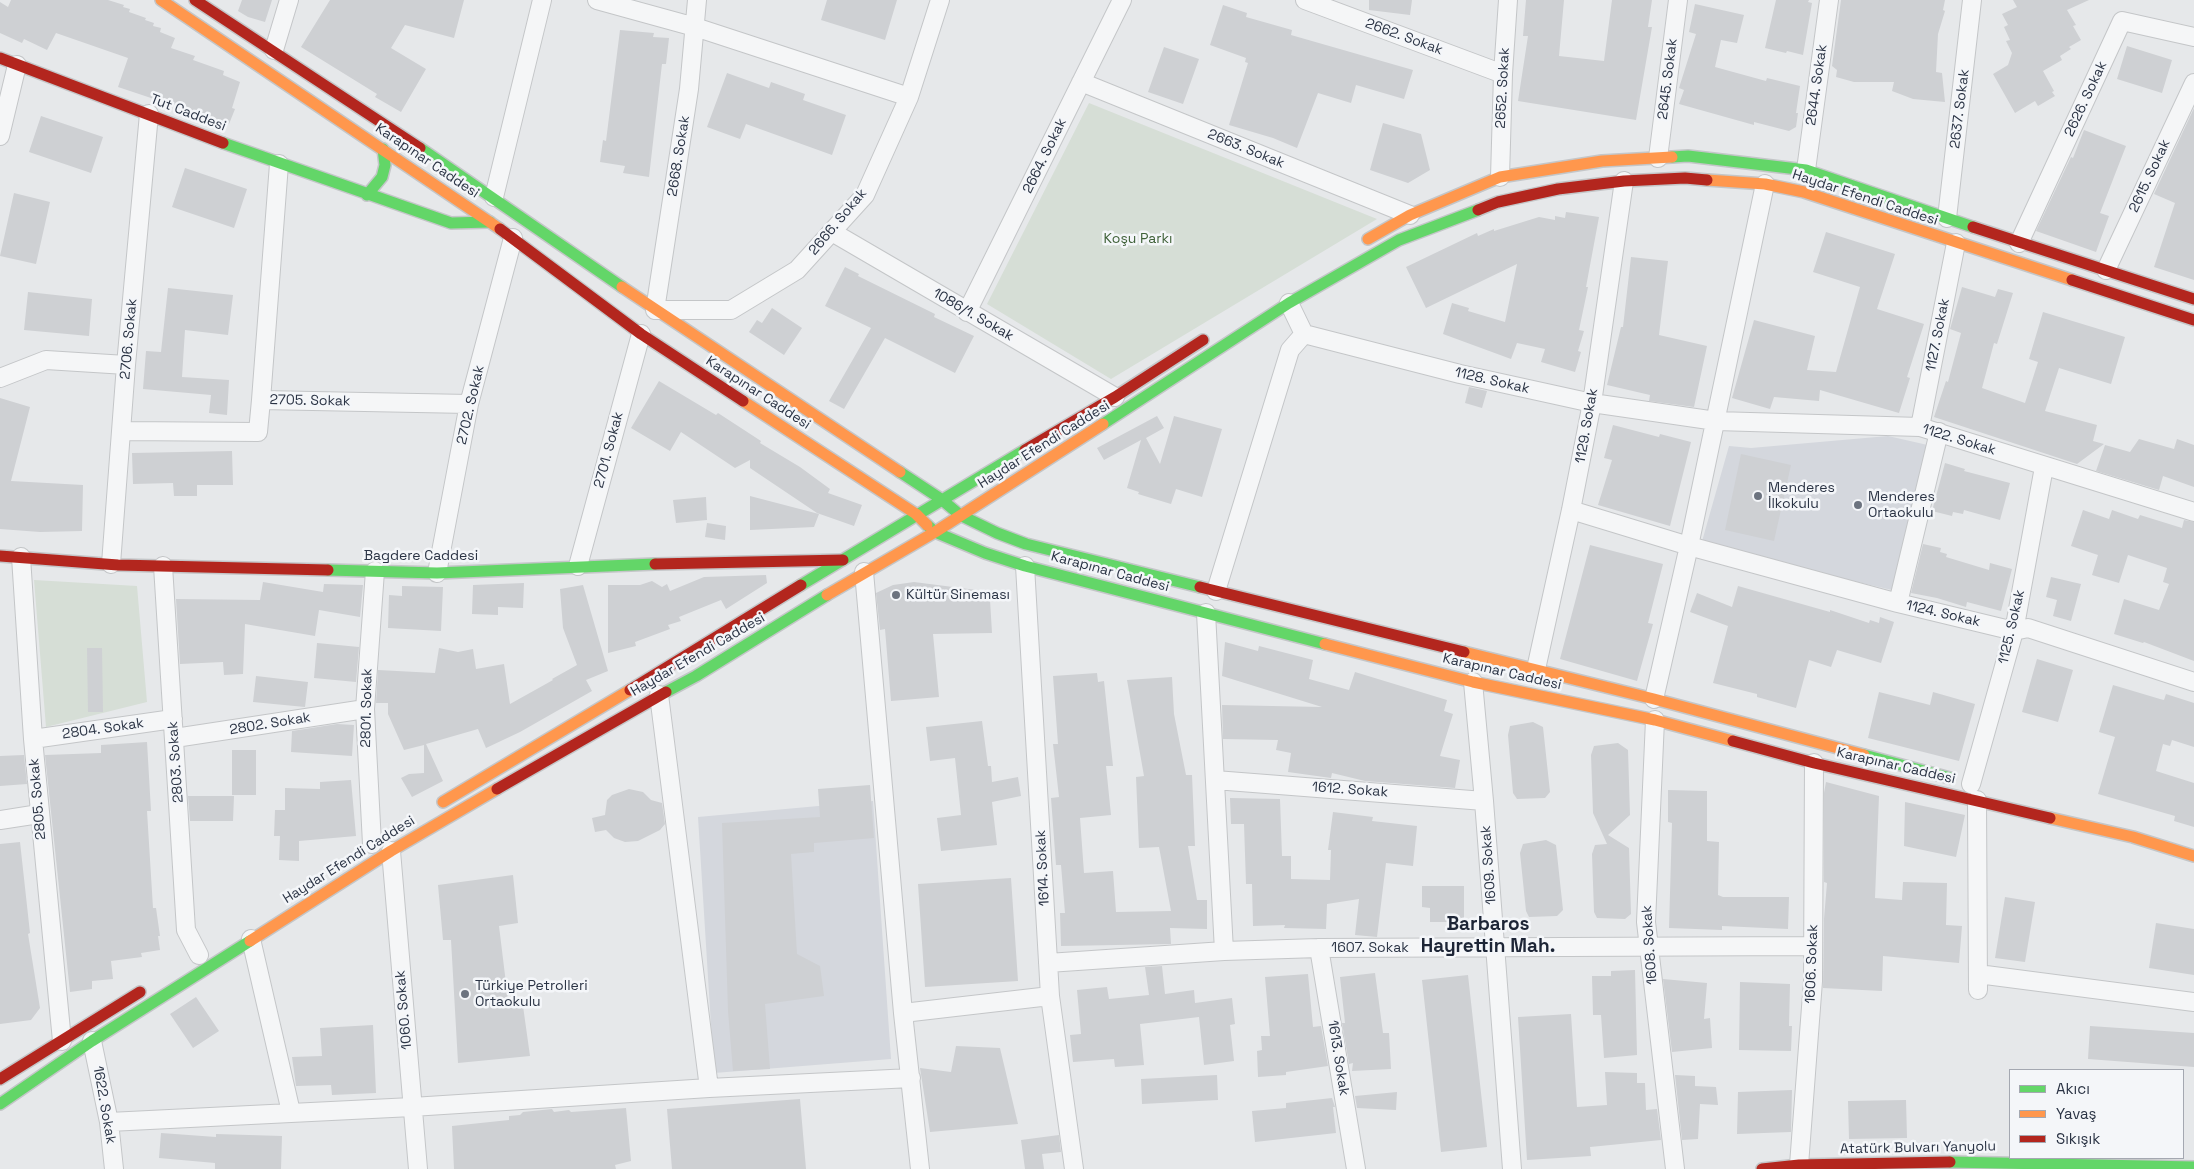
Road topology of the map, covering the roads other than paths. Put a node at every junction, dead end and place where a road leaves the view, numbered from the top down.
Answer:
1 (161, 0) edge
2 (195, 0) edge
3 (289, 0) edge
4 (542, 0) edge
5 (597, 0) edge
6 (697, 0) edge
7 (940, 0) edge
8 (1122, 0) edge
9 (1305, 0) edge
10 (1508, 0) edge
11 (1678, 0) edge
12 (1829, 0) edge
13 (1972, 0) edge
14 (1343, 7) edge
15 (694, 27) junction
16 (2194, 36) edge
17 (274, 50) junction
18 (0, 58) edge
19 (17, 64) junction
20 (1503, 74) junction
21 (1081, 82) junction
22 (2194, 83) edge
23 (909, 96) junction
24 (149, 114) junction
25 (0, 136) edge
26 (383, 150) junction
27 (1658, 158) junction
28 (279, 164) junction
29 (1806, 170) junction
30 (1500, 177) junction
31 (1624, 181) junction
32 (1765, 184) junction
33 (367, 195) junction
34 (494, 197) junction
35 (1410, 215) junction
36 (1947, 218) junction
37 (490, 222) junction
38 (832, 232) junction
39 (512, 238) junction
40 (1362, 243) dead end
41 (1956, 243) junction
42 (2019, 244) junction
43 (2106, 270) junction
44 (2194, 299) edge
45 (1290, 303) junction
46 (655, 310) junction
47 (967, 312) junction
48 (2194, 320) edge
49 (641, 334) junction
50 (1214, 334) dead end
51 (1304, 334) junction
52 (126, 365) junction
53 (0, 378) edge
54 (1115, 397) junction
55 (261, 400) junction
56 (1592, 403) junction
57 (469, 404) junction
58 (1716, 421) junction
59 (1920, 428) junction
60 (121, 431) junction
61 (1939, 432) junction
62 (2044, 467) junction
63 (941, 498) junction
64 (1571, 510) junction
65 (2194, 512) edge
66 (916, 514) junction
67 (960, 515) junction
68 (935, 532) junction
69 (1690, 546) junction
70 (0, 556) edge
71 (21, 557) junction
72 (843, 560) junction
73 (112, 564) junction
74 (163, 566) junction
75 (578, 566) junction
76 (1025, 566) junction
77 (375, 571) junction
78 (864, 572) junction
79 (437, 573) junction
80 (1216, 590) junction
81 (1898, 603) junction
82 (1206, 613) junction
83 (2014, 631) junction
84 (1536, 669) junction
85 (1473, 682) junction
86 (2194, 682) edge
87 (659, 695) junction
88 (1654, 699) junction
89 (365, 709) junction
90 (174, 719) junction
91 (1655, 720) junction
92 (175, 738) junction
93 (33, 739) junction
94 (1814, 762) junction
95 (1214, 780) junction
96 (1976, 790) junction
97 (1484, 801) junction
98 (431, 809) dead end
99 (39, 814) junction
100 (0, 820) edge
101 (376, 846) junction
102 (2194, 856) edge
103 (251, 939) junction
104 (1813, 946) junction
105 (1648, 947) junction
106 (1319, 948) junction
107 (1496, 948) junction
108 (1224, 951) junction
109 (199, 955) dead end
110 (1048, 963) junction
111 (150, 985) dead end
112 (1050, 996) junction
113 (2194, 1002) edge
114 (903, 1014) junction
115 (62, 1041) junction
116 (92, 1042) junction
117 (911, 1078) junction
118 (0, 1079) edge
119 (709, 1088) junction
120 (0, 1104) edge
121 (412, 1107) junction
122 (291, 1112) junction
123 (109, 1122) junction
124 (1799, 1166) junction
125 (2194, 1168) edge
126 (114, 1169) edge
127 (418, 1169) edge
128 (920, 1169) edge
129 (1074, 1169) edge
130 (1356, 1169) edge
131 (1512, 1169) edge
132 (1675, 1169) edge
133 (1762, 1169) edge

1 - 26 main road, Karapınar Caddesi
2 - 17 main road, Karapınar Caddesi
3 - 17 street
4 - 34 street
5 - 15 street
6 - 15 street, 2668. Sokak
7 - 23 street, 2666. Sokak
8 - 21 street, 2664. Sokak
9 - 14 street, 2662. Sokak
10 - 20 street, 2652. Sokak
11 - 27 street, 2645. Sokak
12 - 29 street, 2644. Sokak
13 - 36 street, 2637. Sokak
14 - 20 street, 2662. Sokak
15 - 23 street
15 - 46 street, 2668. Sokak
16 - 42 street, 2626. Sokak
17 - 34 main road, Karapınar Caddesi
18 - 19 main road, Tut Caddesi
19 - 24 main road, Tut Caddesi
19 - 25 street
20 - 30 street, 2652. Sokak
21 - 35 street, 2663. Sokak
21 - 47 street, 2664. Sokak
22 - 43 street, 2615. Sokak
23 - 38 street, 2666. Sokak
24 - 28 main road, Tut Caddesi
24 - 52 street, 2706. Sokak
26 - 33 main road
26 - 37 main road, Karapınar Caddesi
27 - 29 main road, Haydar Efendi Caddesi
27 - 30 main road, Haydar Efendi Caddesi
28 - 33 main road, Tut Caddesi
28 - 55 street
29 - 36 main road, Haydar Efendi Caddesi
30 - 35 main road, Haydar Efendi Caddesi
31 - 32 main road, Haydar Efendi Caddesi
31 - 45 main road, Haydar Efendi Caddesi
31 - 56 street, 1129. Sokak
32 - 41 main road, Haydar Efendi Caddesi
32 - 58 street
33 - 37 main road, Tut Caddesi
34 - 46 main road, Karapınar Caddesi
35 - 40 main road, Haydar Efendi Caddesi
36 - 42 main road, Haydar Efendi Caddesi
37 - 39 main road, Karapınar Caddesi
38 - 46 street, 2666. Sokak
38 - 47 street, 1086/1. Sokak
39 - 49 main road, Karapınar Caddesi
39 - 57 street, 2702. Sokak
41 - 48 main road, Haydar Efendi Caddesi
41 - 59 street, 1127. Sokak
42 - 43 main road, Haydar Efendi Caddesi
43 - 44 main road, Haydar Efendi Caddesi
45 - 51 street
45 - 67 main road, Haydar Efendi Caddesi
46 - 63 main road, Karapınar Caddesi
47 - 54 street, 1086/1. Sokak
49 - 66 main road, Karapınar Caddesi
49 - 75 street, 2701. Sokak
50 - 54 main road, Haydar Efendi Caddesi
51 - 56 street, 1128. Sokak
51 - 80 street
52 - 53 street
52 - 60 street, 2706. Sokak
54 - 63 main road, Haydar Efendi Caddesi
55 - 57 street, 2705. Sokak
55 - 60 street, 2705. Sokak
56 - 58 street, 1128. Sokak
56 - 64 street, 1129. Sokak
57 - 79 street, 2702. Sokak
58 - 59 street, 1122. Sokak
58 - 69 street
59 - 61 street, 1122. Sokak
60 - 73 street, 2706. Sokak
61 - 62 street, 1122. Sokak
61 - 81 street
62 - 65 street, 1122. Sokak
62 - 83 street, 1125. Sokak
63 - 66 main road, Haydar Efendi Caddesi
63 - 67 main road, Karapınar Caddesi
64 - 69 street, 1124. Sokak
64 - 84 street, 1129. Sokak
66 - 68 main road, Karapınar Caddesi
66 - 72 main road, Haydar Efendi Caddesi
67 - 68 main road, Haydar Efendi Caddesi
67 - 80 main road, Karapınar Caddesi
68 - 76 main road, Karapınar Caddesi
68 - 78 main road, Haydar Efendi Caddesi
69 - 81 street, 1124. Sokak
69 - 88 street
70 - 71 main road, Bagdere Caddesi
71 - 73 main road, Bagdere Caddesi
71 - 93 street, 2805. Sokak
72 - 75 main road, Bagdere Caddesi
72 - 98 main road, Haydar Efendi Caddesi
73 - 74 main road, Bagdere Caddesi
74 - 77 main road, Bagdere Caddesi
74 - 90 street, 2803. Sokak
75 - 79 main road, Bagdere Caddesi
76 - 82 main road, Karapınar Caddesi
76 - 110 street, 1614. Sokak
77 - 79 main road, Bagdere Caddesi
77 - 89 street, 2801. Sokak
78 - 87 main road, Haydar Efendi Caddesi
78 - 114 street
80 - 84 main road, Karapınar Caddesi
81 - 83 street, 1124. Sokak
82 - 85 main road, Karapınar Caddesi
82 - 95 street
83 - 86 street, 1124. Sokak
83 - 96 street, 1125. Sokak
84 - 88 main road, Karapınar Caddesi
85 - 91 main road, Karapınar Caddesi
85 - 97 street, 1609. Sokak
87 - 101 main road, Haydar Efendi Caddesi
87 - 119 street
88 - 96 main road, Karapınar Caddesi
89 - 92 street, 2802. Sokak
89 - 101 street, 2801. Sokak
90 - 92 street, 2803. Sokak
90 - 93 street, 2804. Sokak
91 - 94 main road, Karapınar Caddesi
91 - 105 street, 1608. Sokak
92 - 109 street, 2803. Sokak
93 - 99 street, 2805. Sokak
94 - 96 main road, Karapınar Caddesi
94 - 104 street, 1606. Sokak
95 - 97 street, 1612. Sokak
95 - 108 street
96 - 102 main road, Karapınar Caddesi
96 - 113 street, 1125. Sokak
97 - 107 street, 1609. Sokak
99 - 100 street
99 - 115 street, 2805. Sokak
101 - 103 main road, Haydar Efendi Caddesi
101 - 121 street, 1060. Sokak
103 - 116 main road, Haydar Efendi Caddesi
103 - 122 street
104 - 105 street, 1607. Sokak
104 - 124 street, 1606. Sokak
105 - 107 street, 1607. Sokak
105 - 132 street, 1608. Sokak
106 - 107 street, 1607. Sokak
106 - 108 street, 1607. Sokak
106 - 130 street, 1613. Sokak
107 - 131 street, 1609. Sokak
108 - 110 street, 1607. Sokak
110 - 112 street, 1614. Sokak
111 - 115 main road
112 - 114 street
112 - 129 street, 1614. Sokak
114 - 117 street
115 - 118 main road
116 - 120 main road, Haydar Efendi Caddesi
116 - 123 street, 1622. Sokak
117 - 119 street
117 - 128 street
119 - 121 street
121 - 122 street
121 - 127 street, 1060. Sokak
122 - 123 street
123 - 126 street, 1622. Sokak
124 - 125 main road, Atatürk Bulvarı Yanyolu
124 - 133 main road, Atatürk Bulvarı Yanyolu

